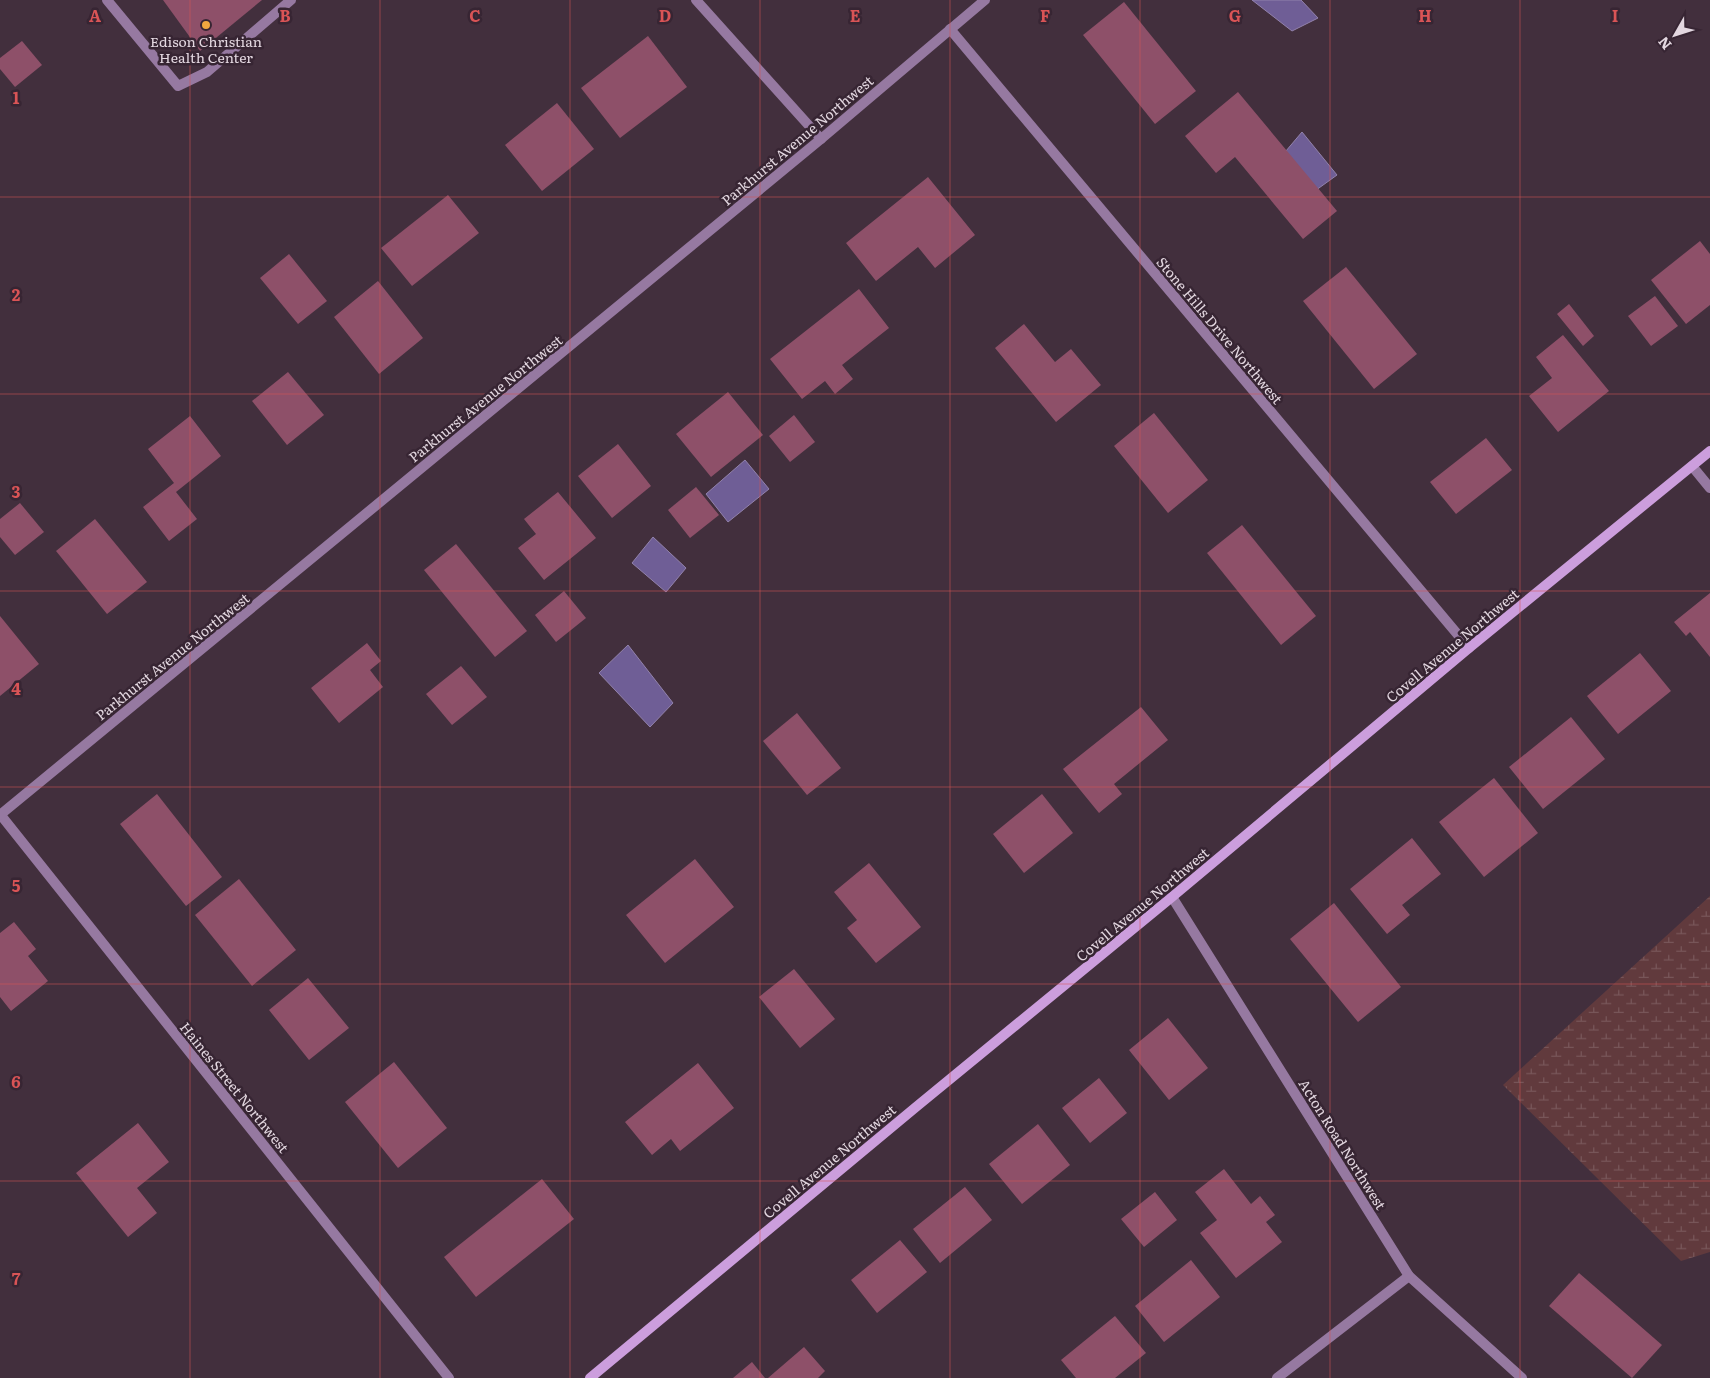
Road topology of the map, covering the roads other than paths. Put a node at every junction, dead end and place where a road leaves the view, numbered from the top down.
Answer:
1 (107, 0) edge
2 (291, 0) edge
3 (696, 0) edge
4 (985, 0) edge
5 (950, 29) junction
6 (821, 139) junction
7 (1710, 451) edge
8 (1692, 466) junction
9 (1710, 488) edge
10 (1469, 648) junction
11 (0, 815) edge
12 (1172, 897) junction
13 (1409, 1276) junction
14 (449, 1378) edge
15 (590, 1378) edge
16 (1277, 1378) edge
17 (1522, 1378) edge

1 - 2 street
3 - 6 street
4 - 5 street, Parkhurst Avenue Northwest
5 - 6 street, Parkhurst Avenue Northwest
5 - 10 street, Stone Hills Drive Northwest
6 - 11 street, Parkhurst Avenue Northwest
7 - 8 street, Covell Avenue Northwest
8 - 9 street
8 - 10 street, Covell Avenue Northwest
10 - 12 street, Covell Avenue Northwest
11 - 14 street, Haines Street Northwest
12 - 13 street, Acton Road Northwest
12 - 15 street, Covell Avenue Northwest
13 - 16 street
13 - 17 street, Acton Road Northwest

